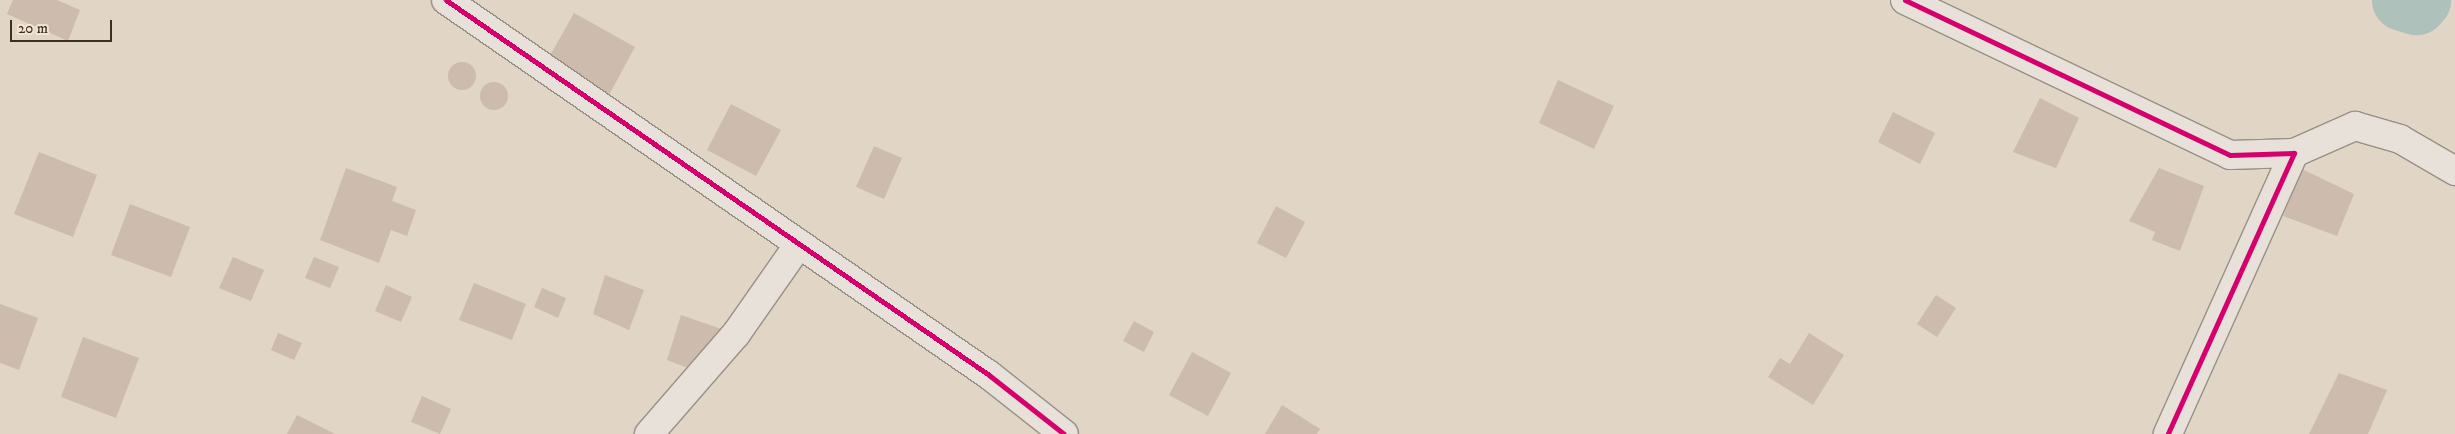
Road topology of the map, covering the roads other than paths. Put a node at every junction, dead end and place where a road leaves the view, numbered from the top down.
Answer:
1 (446, 0) edge
2 (1905, 0) edge
3 (2294, 153) junction
4 (2455, 171) edge
5 (799, 244) junction
6 (648, 434) edge
7 (1064, 434) edge
8 (2168, 434) edge

1 - 5 street
2 - 3 street
3 - 4 street
3 - 8 street
5 - 6 street
5 - 7 street

